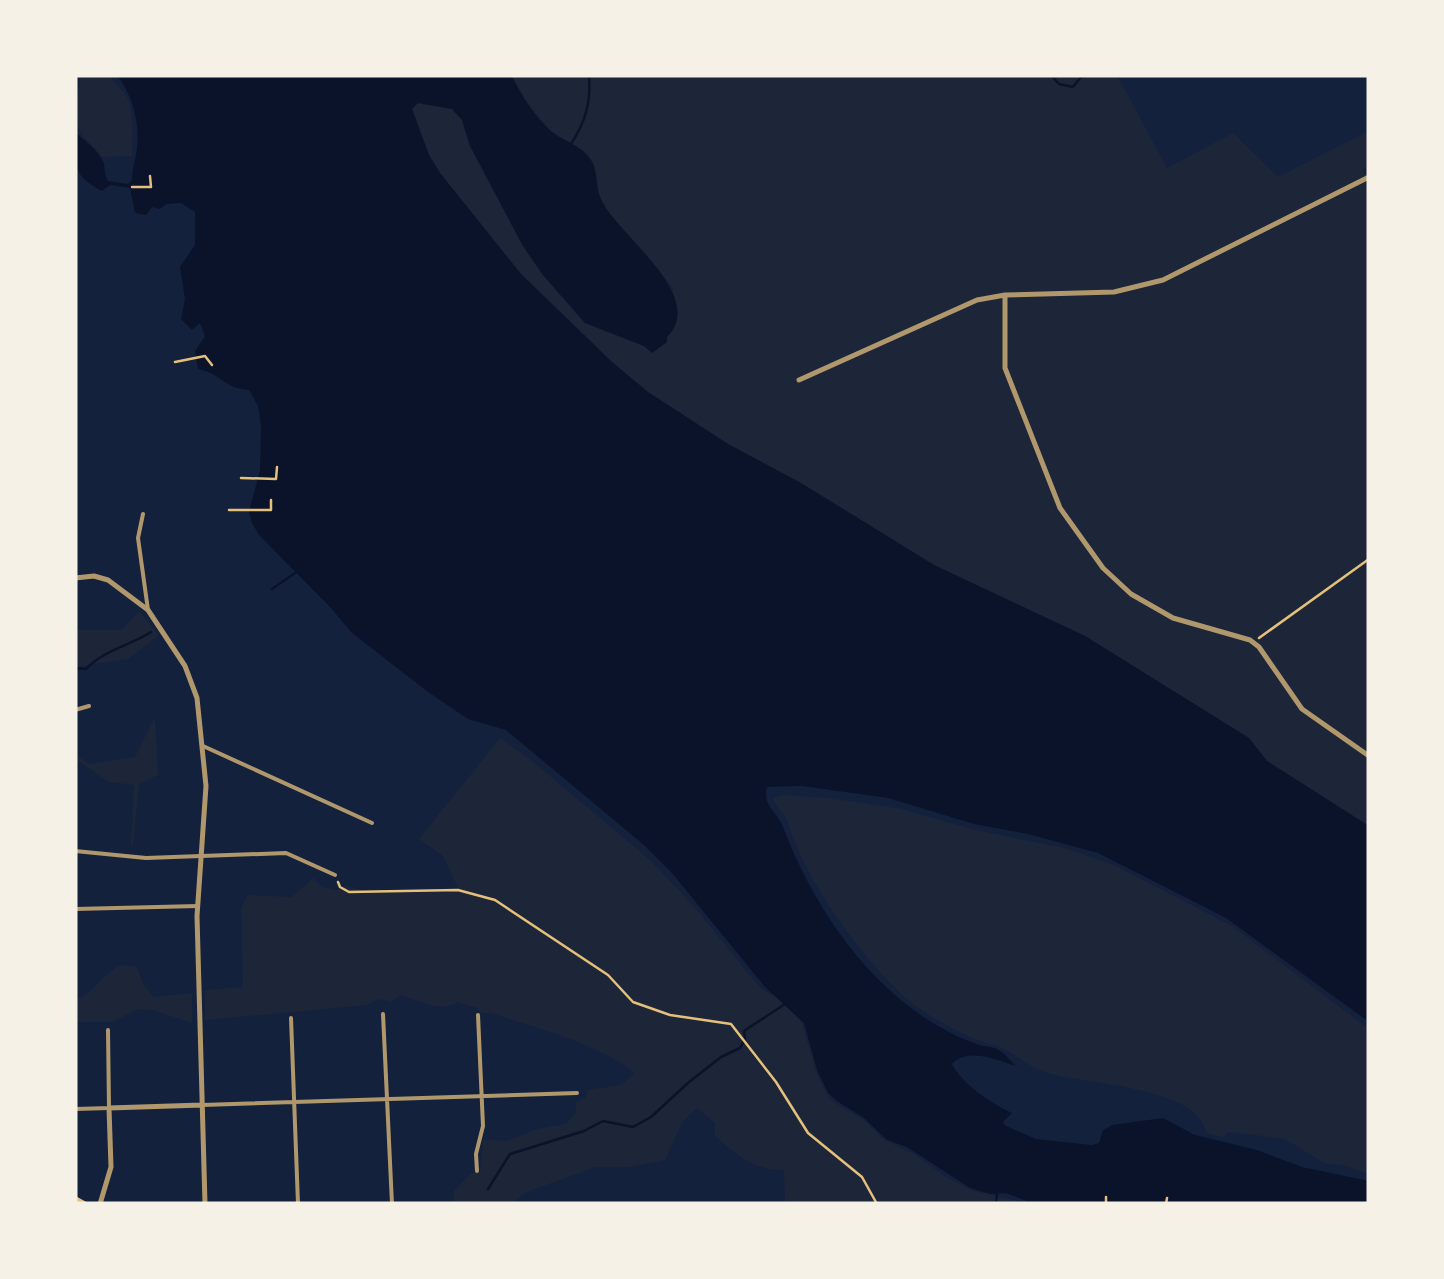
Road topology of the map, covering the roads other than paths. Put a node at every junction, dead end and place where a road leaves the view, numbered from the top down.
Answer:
1 (1369, 176) edge
2 (1005, 295) junction
3 (799, 380) dead end
4 (143, 514) dead end
5 (75, 578) edge
6 (148, 610) junction
7 (88, 706) dead end
8 (75, 710) edge
9 (203, 746) junction
10 (1369, 756) edge
11 (372, 823) dead end
12 (75, 852) edge
13 (202, 854) junction
14 (335, 874) dead end
15 (198, 906) junction
16 (75, 909) edge
17 (384, 1014) dead end
18 (478, 1015) dead end
19 (291, 1018) dead end
20 (108, 1030) dead end
21 (577, 1093) dead end
22 (482, 1096) junction
23 (388, 1099) junction
24 (295, 1102) junction
25 (202, 1104) junction
26 (109, 1108) junction
27 (75, 1109) edge
28 (476, 1171) dead end
29 (75, 1199) edge
30 (84, 1204) edge
31 (100, 1204) edge
32 (205, 1204) edge
33 (298, 1204) edge
34 (392, 1204) edge

1 - 2 street
2 - 3 street
2 - 10 street
4 - 6 street
5 - 6 street
6 - 9 street
7 - 8 street
9 - 11 street
9 - 13 street
12 - 13 street
13 - 14 street
13 - 15 street
15 - 16 street
15 - 25 street
17 - 23 street
18 - 22 street
19 - 24 street
20 - 26 street
21 - 22 street
22 - 23 street
22 - 28 street
23 - 24 street
23 - 34 street
24 - 25 street
24 - 33 street
25 - 26 street
25 - 32 street
26 - 27 street
26 - 31 street
29 - 30 main road

